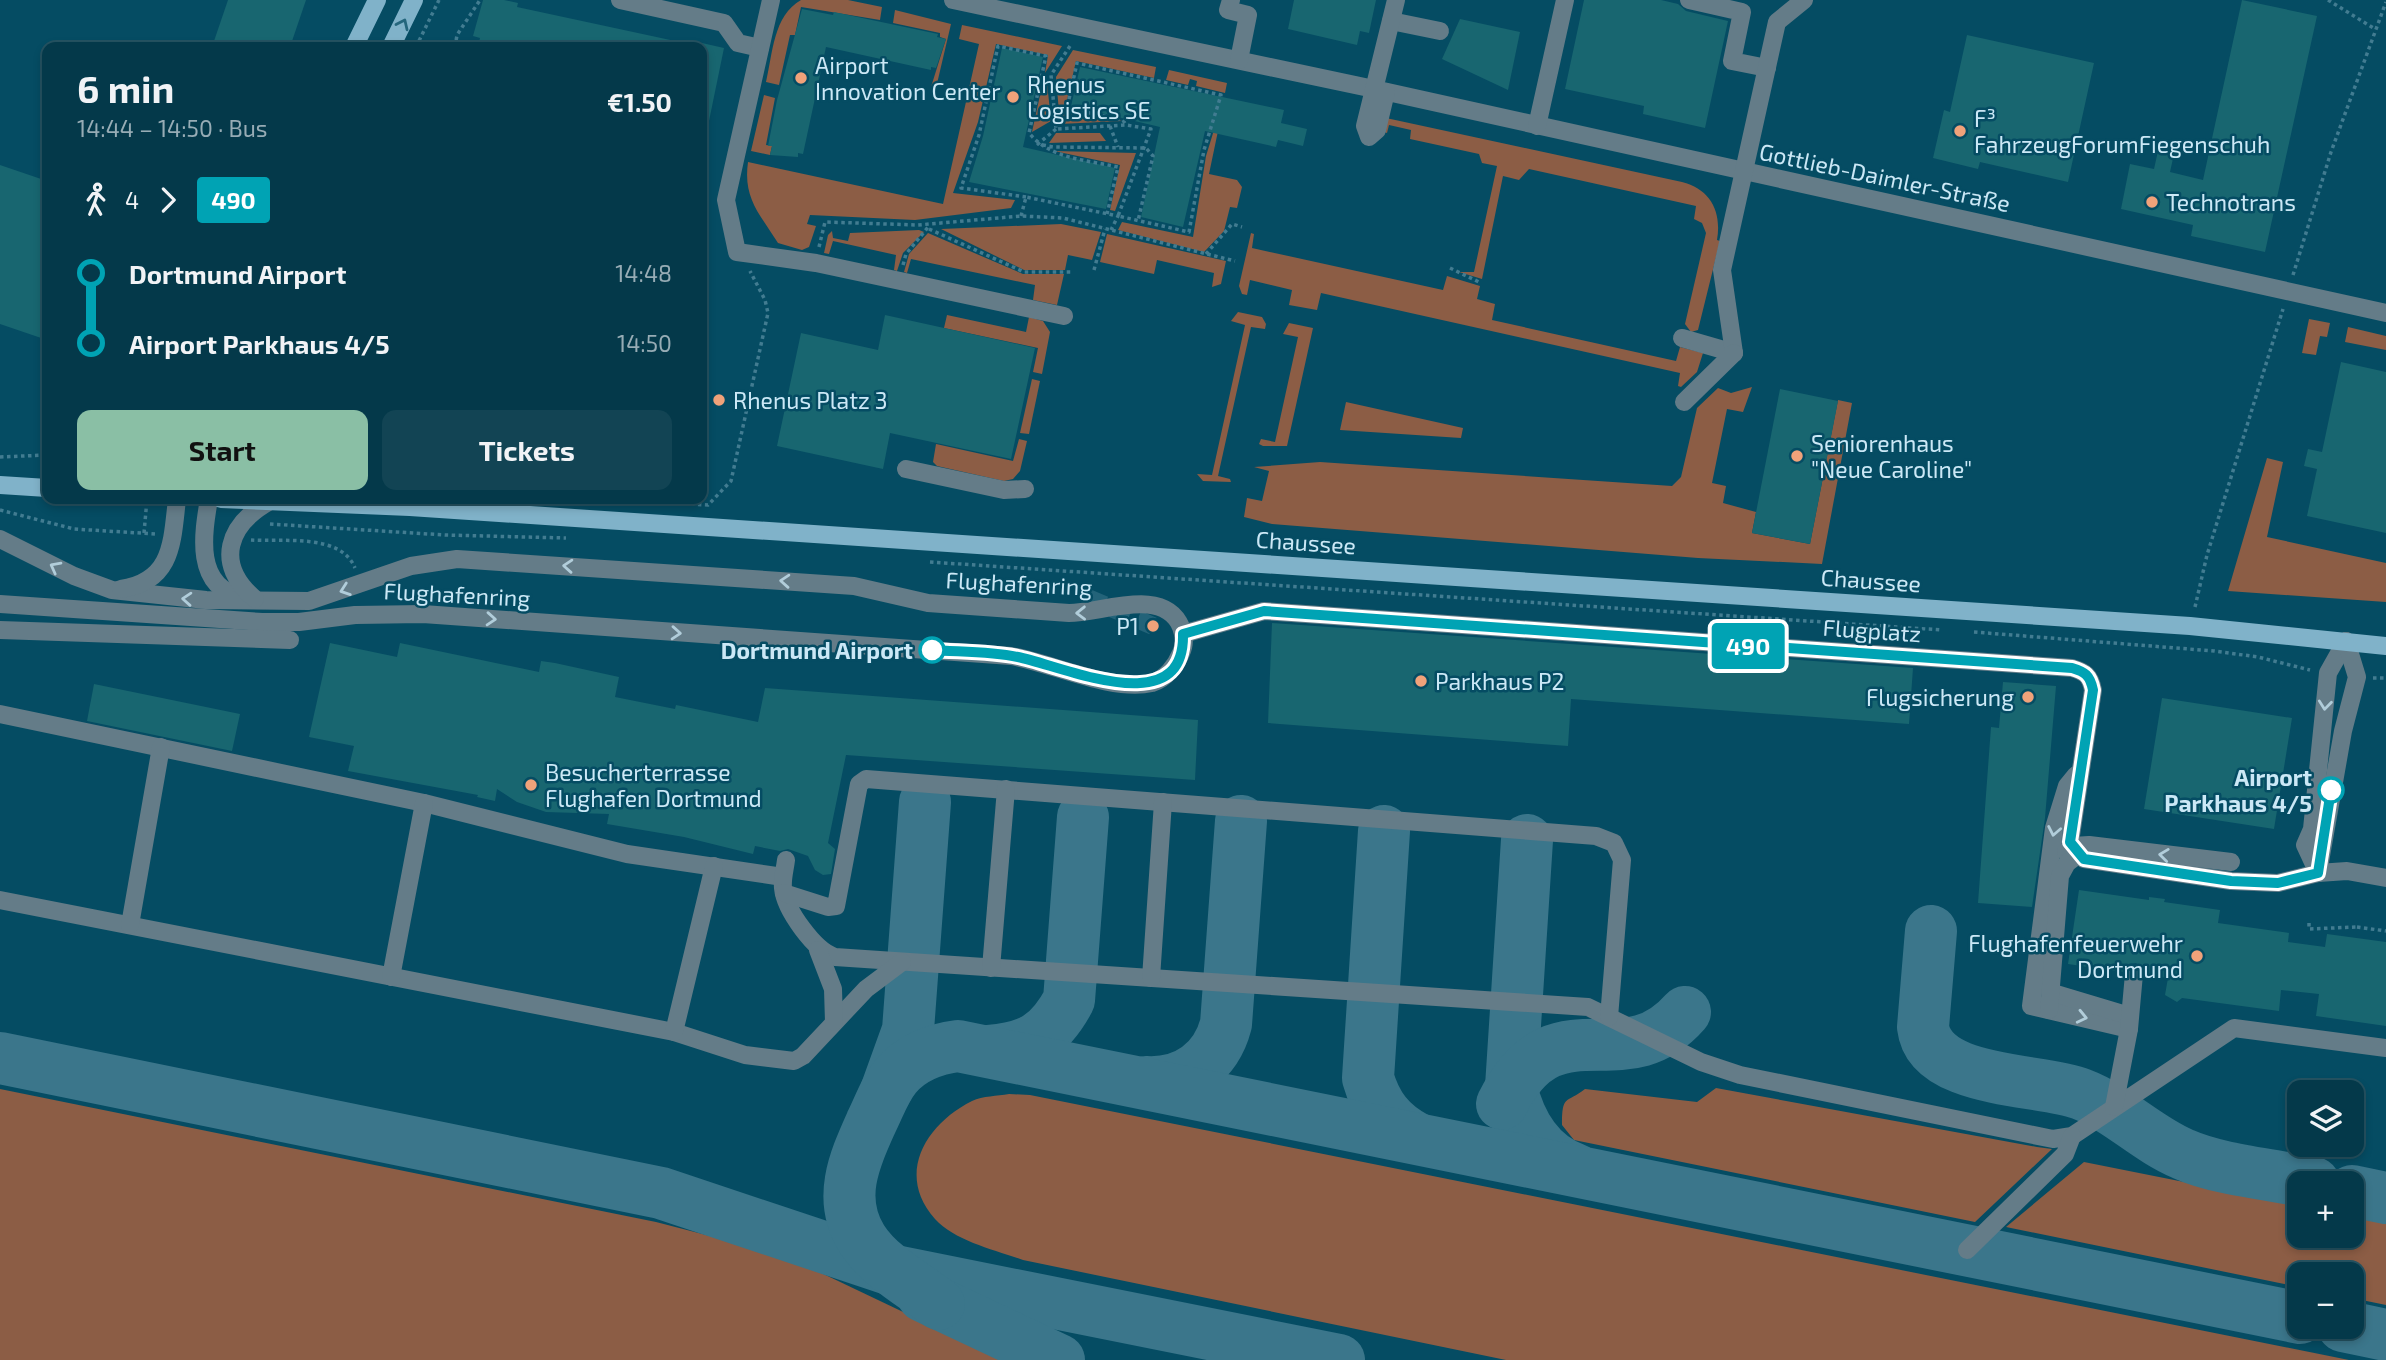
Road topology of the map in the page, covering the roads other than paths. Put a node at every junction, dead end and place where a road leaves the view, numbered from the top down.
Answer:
1 (377, 0) edge
2 (414, 0) edge
3 (620, 0) edge
4 (771, 0) edge
5 (1231, 0) edge
6 (1396, 0) edge
7 (1565, 0) edge
8 (1689, 0) edge
9 (1804, 0) edge
10 (965, 1) edge
11 (1391, 21) junction
12 (1440, 31) dead end
13 (356, 42) edge
14 (393, 42) edge
15 (760, 47) junction
16 (1239, 60) junction
17 (1767, 68) junction
18 (1380, 90) junction
19 (1537, 125) junction
20 (1744, 172) junction
21 (2386, 313) edge
22 (1064, 316) dead end
23 (1682, 338) dead end
24 (1734, 353) junction
25 (1684, 402) dead end
26 (906, 469) dead end
27 (0, 485) edge
28 (42, 488) edge
29 (1025, 489) dead end
30 (176, 504) edge
31 (208, 504) edge
32 (265, 504) edge
33 (366, 504) edge
34 (0, 539) edge
35 (112, 590) junction
36 (256, 599) junction
37 (0, 604) edge
38 (0, 630) edge
39 (1183, 634) junction
40 (290, 640) dead end
41 (2346, 641) junction
42 (2386, 646) edge
43 (0, 714) edge
44 (161, 747) junction
45 (2081, 770) junction
46 (1006, 789) junction
47 (1163, 802) junction
48 (424, 803) junction
49 (2076, 850) junction
50 (2231, 862) dead end
51 (714, 866) junction
52 (2050, 867) junction
53 (2318, 873) junction
54 (784, 877) junction
55 (2386, 878) edge
56 (0, 900) edge
57 (130, 925) junction
58 (818, 950) junction
59 (902, 962) junction
60 (991, 968) junction
61 (2134, 974) dead end
62 (391, 977) junction
63 (1151, 978) junction
64 (2049, 1001) junction
65 (1609, 1017) junction
66 (834, 1022) junction
67 (2130, 1022) junction
68 (674, 1032) junction
69 (2386, 1048) edge
70 (2114, 1107) junction
71 (2072, 1136) junction
72 (1966, 1250) dead end

1 - 13 main road
14 -> 2 main road
3 - 15 street
4 - 15 street
5 - 16 street
6 - 11 street
7 - 19 street
8 - 17 street
9 - 17 street
10 - 16 street, Gottlieb-Daimler-Straße
11 - 12 street
11 - 18 street
15 - 22 street
16 - 18 street, Gottlieb-Daimler-Straße
17 - 20 street
18 - 19 street, Gottlieb-Daimler-Straße
19 - 20 street, Gottlieb-Daimler-Straße
20 - 21 street, Gottlieb-Daimler-Straße
20 - 24 street
23 - 24 street
24 - 25 street
26 - 29 street
27 - 28 main road
30 - 35 street
31 - 36 street, Flughafenring
32 - 36 street
33 - 41 main road, Chaussee
35 -> 34 street, Flughafenring
36 -> 35 street, Flughafenring
39 -> 36 street, Flughafenring
37 -> 39 street, Flughafenring
38 - 40 street
39 - 45 street, Flugplatz
41 - 42 main road, Chaussee
41 - 53 street
41 -> 53 street
43 - 44 street
44 - 48 street
44 - 57 street
45 - 49 street, Flugplatz
45 -> 52 street
46 - 47 street
46 - 54 street
46 - 60 street
47 - 63 street
47 - 65 street
48 - 51 street
48 - 62 street
50 -> 49 street
49 - 52 street
49 - 53 street
49 - 64 street
51 - 54 street
51 - 68 street
52 - 64 street
53 - 55 street
54 - 58 street
56 - 57 street
57 - 62 street
58 - 59 street
58 - 66 street
59 - 60 street
59 - 66 street
60 - 63 street
61 - 67 street
62 - 68 street
63 - 65 street
64 - 67 street
65 - 71 street
66 - 68 street
67 - 70 street
69 - 70 street
70 - 71 street
71 - 72 street

